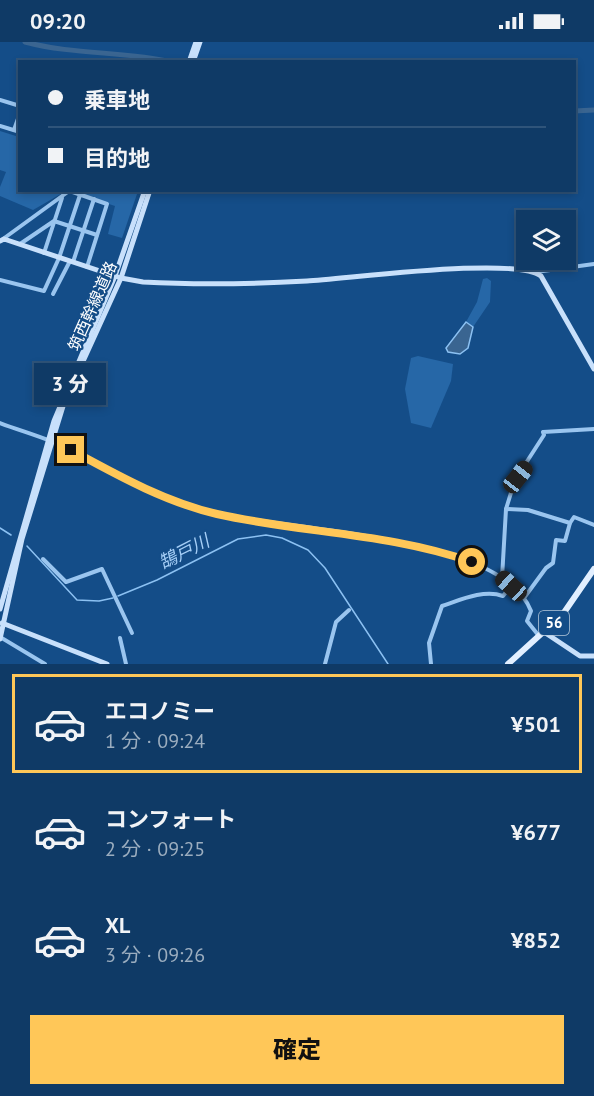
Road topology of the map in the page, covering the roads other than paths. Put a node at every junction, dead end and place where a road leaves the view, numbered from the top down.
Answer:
1 (198, 42) edge
2 (192, 60) edge
3 (0, 100) edge
4 (18, 105) edge
5 (18, 119) edge
6 (0, 126) edge
7 (14, 130) junction
8 (18, 131) edge
9 (68, 192) edge
10 (72, 192) edge
11 (144, 192) edge
12 (149, 192) edge
13 (80, 195) junction
14 (62, 198) junction
15 (94, 200) junction
16 (54, 221) junction
17 (69, 225) junction
18 (83, 231) junction
19 (97, 235) junction
20 (1, 239) edge
21 (20, 244) junction
22 (44, 253) junction
23 (59, 258) junction
24 (71, 262) junction
25 (594, 264) edge
26 (87, 267) junction
27 (536, 272) junction
28 (118, 277) junction
29 (0, 280) edge
30 (53, 294) dead end
31 (594, 369) edge
32 (0, 423) edge
33 (594, 429) edge
34 (50, 441) junction
35 (506, 509) junction
36 (570, 523) junction
37 (594, 525) edge
38 (44, 559) dead end
39 (594, 569) edge
40 (502, 578) junction
41 (511, 586) junction
42 (524, 598) junction
43 (0, 609) edge
44 (350, 610) dead end
45 (1, 623) edge
46 (132, 633) dead end
47 (541, 634) junction
48 (0, 638) edge
49 (120, 638) dead end
50 (594, 656) edge
51 (45, 664) edge
52 (107, 664) edge
53 (126, 664) edge
54 (325, 664) edge
55 (430, 664) edge
56 (508, 664) edge

1 - 2 street
3 - 4 street
5 - 7 street
6 - 7 street
7 - 8 street
9 - 14 street
10 - 13 street
11 - 28 street, 筑西幹線道路
12 - 28 street, 筑西幹線道路
13 - 15 street
13 - 17 street
14 - 16 street
14 - 20 street
15 - 18 street
15 - 19 street
16 - 17 street
16 - 21 street
16 - 22 street
17 - 18 street
17 - 23 street
18 - 19 street
18 - 24 street
19 - 26 street
20 - 21 street
21 - 22 street
22 - 23 street
23 - 24 street
23 - 29 street
24 - 26 street
24 - 30 street
25 - 27 street
26 - 28 street
27 - 28 street
27 - 31 street
28 - 34 street, 筑西幹線道路
32 - 34 street
33 - 35 street
34 - 40 street
34 - 43 street, 筑西幹線道路
34 - 45 street, 筑西幹線道路
35 - 36 street
35 - 40 street
36 - 37 street
36 - 42 street
38 - 46 street
39 - 47 main road, 56
40 - 41 street
41 - 42 street
41 - 55 street
42 - 47 street
44 - 54 street
45 - 48 street, 筑西幹線道路
45 - 52 street
47 - 50 street
47 - 56 main road, 56
48 - 51 street
49 - 53 street

